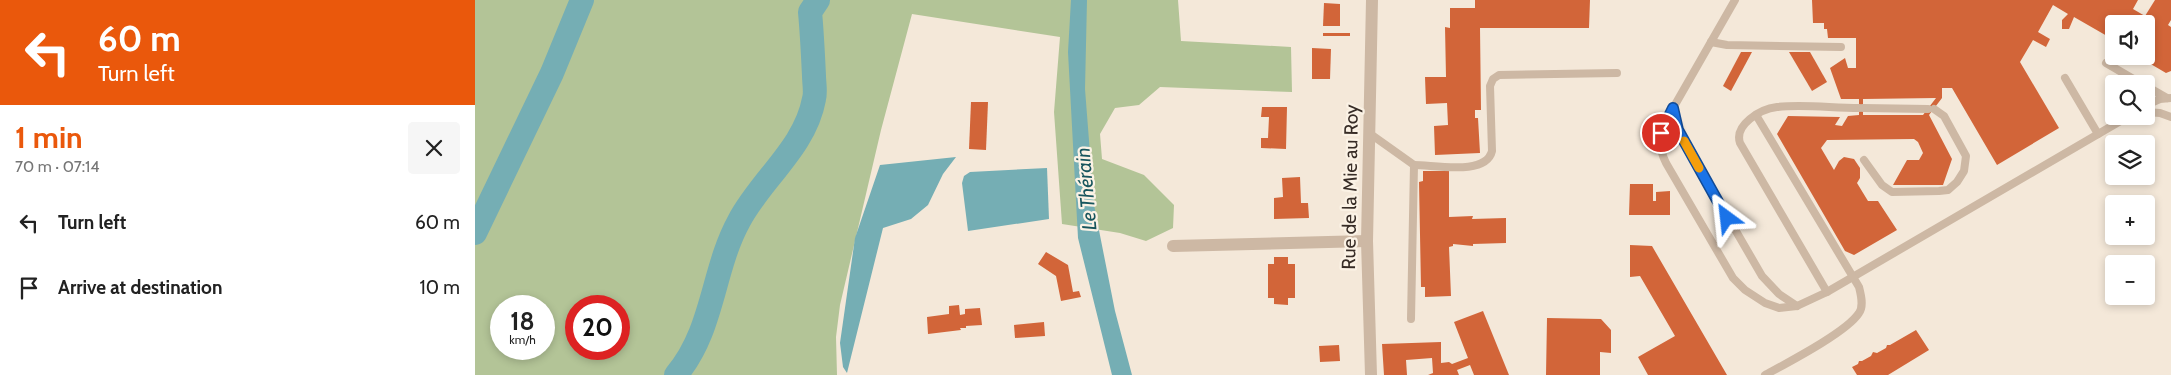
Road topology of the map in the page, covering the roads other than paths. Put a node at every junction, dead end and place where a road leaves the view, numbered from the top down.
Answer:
1 (1372, 0) edge
2 (1730, 2) edge
3 (1711, 42) junction
4 (1841, 47) dead end
5 (2109, 65) edge
6 (1617, 72) dead end
7 (2127, 75) edge
8 (2065, 78) dead end
9 (2155, 91) edge
10 (2169, 98) edge
11 (2155, 102) edge
12 (1673, 108) junction
13 (2155, 113) edge
14 (1756, 116) junction
15 (2171, 117) edge
16 (2114, 125) edge
17 (1369, 133) junction
18 (2098, 134) junction
19 (1864, 160) dead end
20 (1414, 165) junction
21 (1367, 241) junction
22 (1173, 246) dead end
23 (1853, 277) junction
24 (1827, 292) junction
25 (1797, 306) junction
26 (1411, 318) dead end
27 (1371, 375) edge
28 (1765, 375) edge

1 - 17 street, Rue de la Mie au Roy
2 - 3 lane
3 - 4 lane
3 - 12 lane
5 - 7 lane
6 - 20 lane
8 - 18 lane
9 - 10 lane
10 - 11 lane
12 - 25 lane
12 - 25 lane
13 - 15 lane
14 - 19 lane
14 - 23 lane
14 - 24 lane
16 - 18 lane
17 - 20 lane
17 - 21 street, Rue de la Mie au Roy
18 - 23 lane
20 - 26 lane
21 - 22 street
21 - 27 street, Rue de la Mie au Roy
23 - 24 lane
23 - 28 lane
24 - 25 lane

